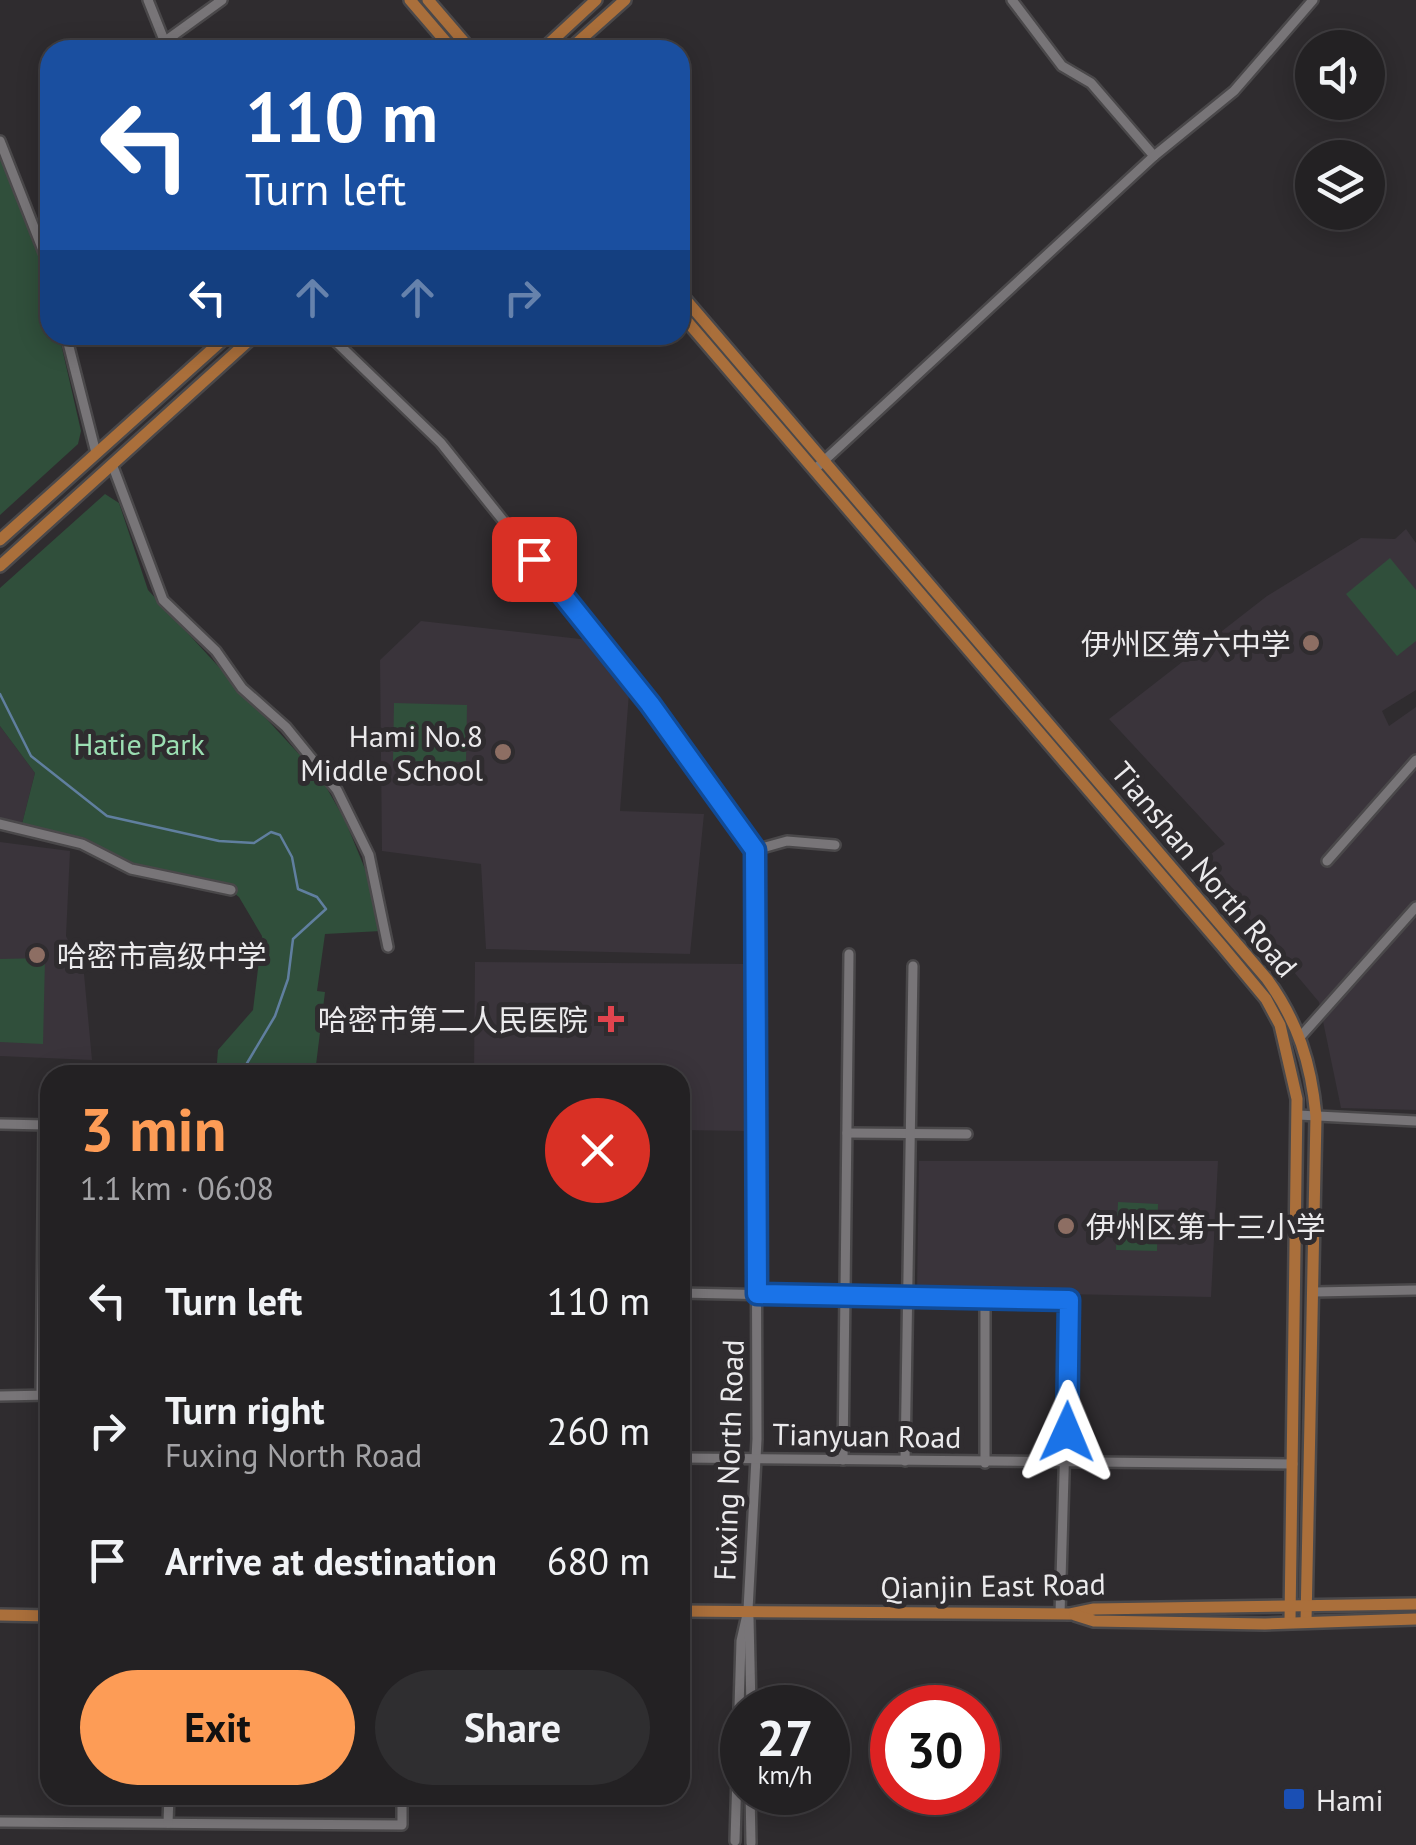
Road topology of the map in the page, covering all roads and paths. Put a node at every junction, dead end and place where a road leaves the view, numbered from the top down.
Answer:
1 (148, 0) edge
2 (222, 0) edge
3 (410, 0) edge
4 (428, 0) edge
5 (596, 0) edge
6 (626, 0) edge
7 (1012, 0) edge
8 (1314, 0) edge
9 (164, 40) edge
10 (173, 40) edge
11 (444, 40) edge
12 (462, 40) edge
13 (553, 40) edge
14 (580, 40) edge
15 (0, 141) edge
16 (1154, 156) junction
17 (40, 243) edge
18 (690, 306) edge
19 (690, 325) edge
20 (69, 345) edge
21 (217, 345) edge
22 (245, 345) edge
23 (338, 345) edge
24 (96, 453) junction
25 (112, 464) junction
26 (819, 466) junction
27 (0, 540) edge
28 (0, 566) edge
29 (1416, 760) edge
30 (0, 824) edge
31 (835, 845) dead end
32 (755, 850) junction
33 (1328, 861) dead end
34 (231, 890) dead end
35 (1416, 907) edge
36 (388, 946) dead end
37 (849, 954) dead end
38 (912, 966) dead end
39 (1301, 1036) junction
40 (1298, 1115) junction
41 (1316, 1116) junction
42 (1416, 1121) edge
43 (0, 1124) edge
44 (40, 1125) edge
45 (847, 1133) junction
46 (910, 1134) junction
47 (966, 1134) dead end
48 (1416, 1290) edge
49 (1314, 1292) junction
50 (690, 1293) edge
51 (757, 1294) junction
52 (846, 1296) junction
53 (908, 1297) junction
54 (985, 1298) junction
55 (40, 1395) edge
56 (0, 1396) edge
57 (690, 1458) edge
58 (756, 1458) junction
59 (843, 1460) junction
60 (905, 1461) junction
61 (985, 1463) junction
62 (1293, 1464) junction
63 (1066, 1465) junction
64 (1416, 1604) edge
65 (1307, 1605) junction
66 (1290, 1606) junction
67 (748, 1610) junction
68 (690, 1611) edge
69 (1065, 1614) junction
70 (0, 1615) edge
71 (40, 1616) edge
72 (1416, 1619) edge
73 (1290, 1621) junction
74 (1306, 1622) junction
75 (751, 1685) edge
76 (169, 1805) edge
77 (402, 1805) edge
78 (750, 1815) edge
79 (0, 1822) edge
80 (168, 1823) junction
81 (736, 1841) dead end
82 (750, 1842) dead end

1 - 9 street
2 - 10 street
3 - 11 main road
4 - 12 main road
5 - 13 main road
6 - 14 main road
7 - 16 street
8 - 16 street
15 - 17 street
16 - 26 street
18 - 26 main road, Tianshan North Road
19 - 26 main road
20 - 24 street
21 - 24 main road
22 - 25 main road
23 - 32 street
24 - 27 main road
25 - 28 main road
25 - 36 street
26 - 39 main road, Tianshan North Road
26 - 40 main road
29 - 33 street
30 - 34 street
31 - 32 street
32 - 51 street, Fuxing North Road
35 - 39 street
37 - 45 street
38 - 46 street
39 - 41 main road, Tianshan North Road
40 - 41 street
40 - 62 main road
41 - 42 street
41 - 49 main road, Tianshan North Road
43 - 44 street
45 - 46 street
45 - 52 street
46 - 47 street
46 - 53 street
48 - 49 street
49 - 65 main road, Tianshan North Road
50 - 51 street
51 - 52 street
51 - 58 street, Fuxing North Road
52 - 53 street
52 - 59 street
53 - 54 street
53 - 60 street
54 - 61 street
54 - 63 street
55 - 56 street
57 - 58 street, Tianyuan Road
58 - 59 street, Tianyuan Road
58 - 67 street, Fuxing North Road
59 - 60 street, Tianyuan Road
60 - 61 street, Tianyuan Road
61 - 63 street, Tianyuan Road
62 - 63 street, Tianyuan Road
62 - 66 main road
63 - 69 street
64 - 65 main road, Qianjin East Road
65 - 66 main road, Qianjin East Road
65 - 74 main road, Tianshan North Road
66 - 69 main road, Qianjin East Road
66 - 73 main road
67 - 68 main road, Qianjin East Road
67 - 69 main road, Qianjin East Road
67 - 75 street
67 - 81 street, Fuxing North Road
69 - 73 main road
70 - 71 main road
72 - 74 main road
73 - 74 main road
76 - 80 street
77 - 80 street
78 - 82 street
79 - 80 street

